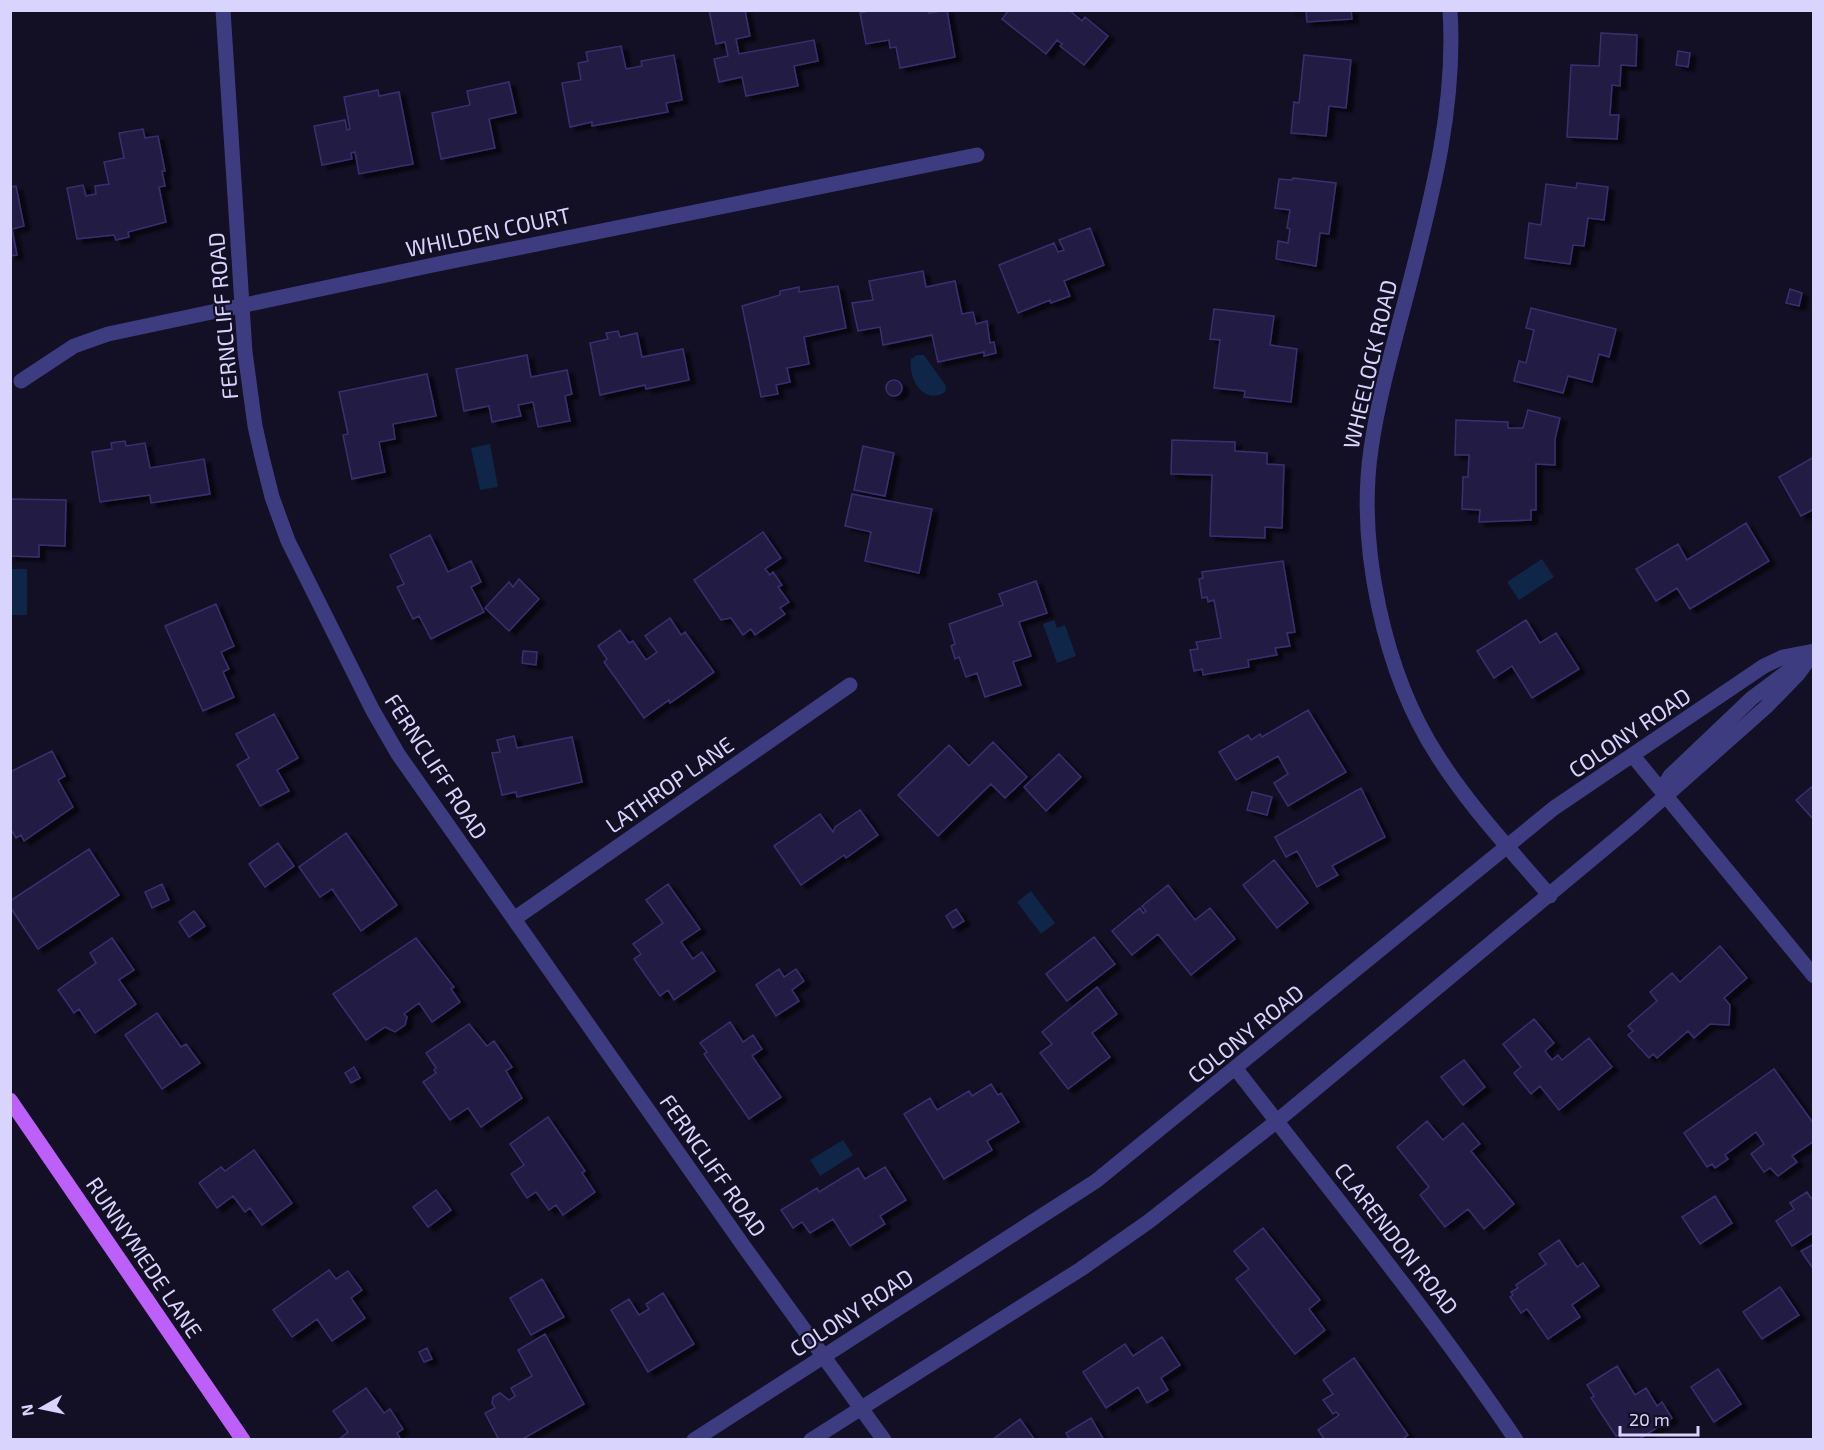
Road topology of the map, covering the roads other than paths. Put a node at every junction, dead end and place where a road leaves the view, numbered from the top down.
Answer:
1 (223, 10) edge
2 (1450, 10) edge
3 (977, 155) dead end
4 (242, 306) junction
5 (21, 381) dead end
6 (1814, 652) edge
7 (850, 685) dead end
8 (1633, 756) junction
9 (1666, 795) junction
10 (1507, 846) junction
11 (1550, 896) junction
12 (514, 919) junction
13 (1814, 976) edge
14 (1236, 1069) junction
15 (10, 1100) edge
16 (1277, 1121) junction
17 (824, 1356) junction
18 (861, 1407) junction
19 (243, 1440) edge
20 (694, 1440) edge
21 (811, 1440) edge
22 (884, 1440) edge
23 (1516, 1440) edge

1 - 4 street, FERNCLIFF ROAD
2 - 10 street, WHEELOCK ROAD
3 - 4 street, WHILDEN COURT
4 - 5 street, WHILDEN COURT
4 - 12 street, FERNCLIFF ROAD
6 - 8 street, COLONY ROAD
6 - 9 street, COLONY ROAD
7 - 12 street, LATHROP LANE
8 - 9 street
8 - 10 street, COLONY ROAD
9 - 11 street, COLONY ROAD
9 - 13 street
10 - 11 street, WHEELOCK ROAD
10 - 14 street, COLONY ROAD
11 - 16 street, COLONY ROAD
12 - 17 street, FERNCLIFF ROAD
14 - 16 street, CLARENDON ROAD
14 - 17 street, COLONY ROAD
15 - 19 main road, RUNNYMEDE LANE
16 - 18 street, COLONY ROAD
16 - 23 street, CLARENDON ROAD
17 - 18 street, FERNCLIFF ROAD
17 - 20 street, COLONY ROAD
18 - 21 street, COLONY ROAD
18 - 22 street, FERNCLIFF ROAD

